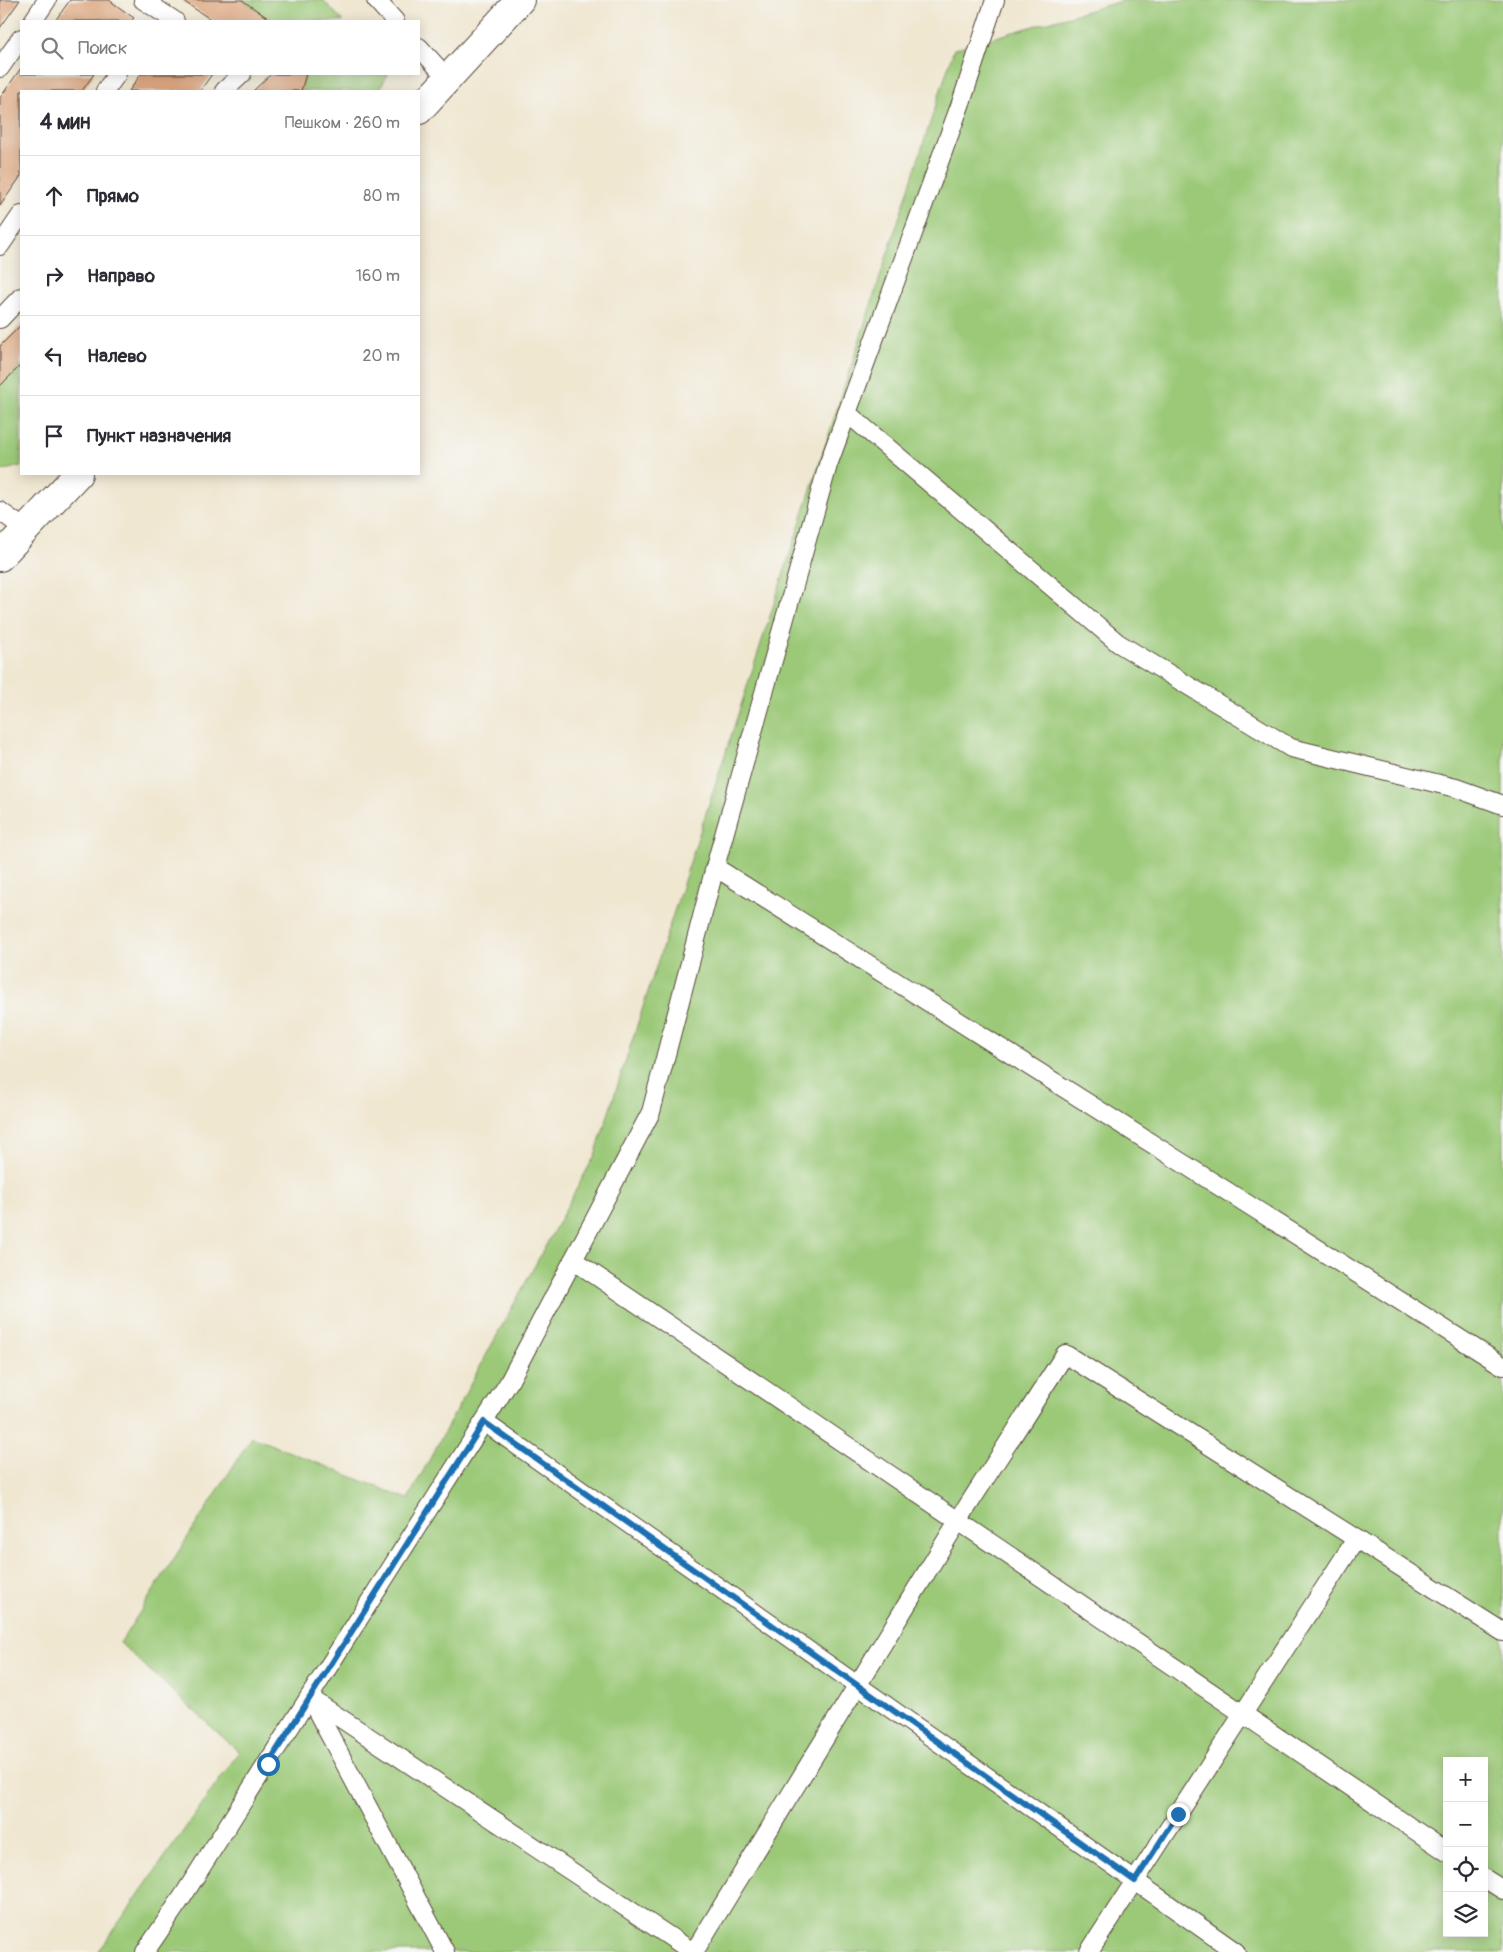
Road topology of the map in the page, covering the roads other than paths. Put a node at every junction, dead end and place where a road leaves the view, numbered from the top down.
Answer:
1 (47, 0) edge
2 (143, 0) edge
3 (376, 0) edge
4 (520, 0) edge
5 (994, 0) edge
6 (161, 11) edge
7 (34, 20) edge
8 (174, 20) edge
9 (394, 20) edge
10 (20, 39) edge
11 (420, 48) edge
12 (0, 68) edge
13 (116, 75) edge
14 (241, 75) edge
15 (448, 79) junction
16 (107, 90) edge
17 (225, 90) edge
18 (420, 109) edge
19 (20, 216) edge
20 (0, 246) edge
21 (20, 298) edge
22 (0, 318) edge
23 (847, 413) junction
24 (77, 475) edge
25 (0, 511) edge
26 (26, 530) junction
27 (0, 557) edge
28 (1503, 805) edge
29 (715, 867) junction
30 (573, 1260) junction
31 (1503, 1366) edge
32 (484, 1422) junction
33 (958, 1521) junction
34 (1356, 1539) junction
35 (1503, 1632) edge
36 (858, 1684) junction
37 (310, 1698) junction
38 (1243, 1714) junction
39 (1443, 1849) edge
40 (1135, 1881) junction
41 (1488, 1881) edge
42 (1503, 1890) edge
43 (145, 1952) edge
44 (445, 1952) edge
45 (693, 1952) edge
46 (1089, 1952) edge
47 (1236, 1952) edge

1 - 7 lane
2 - 6 lane
3 - 9 lane
4 - 15 main road
5 - 23 lane
6 - 8 lane
10 - 12 lane
11 - 15 lane
13 - 16 lane
14 - 17 lane
15 - 18 main road
19 - 20 lane
21 - 22 lane
23 - 28 lane
23 - 29 lane
24 - 26 main road
25 - 26 lane
26 - 27 main road
29 - 30 lane
29 - 31 lane
30 - 32 lane
30 - 33 lane
32 - 36 lane
32 - 37 lane
33 - 34 lane
33 - 36 lane
33 - 38 lane
34 - 35 lane
34 - 38 lane
36 - 40 lane
36 - 45 lane
37 - 43 lane
37 - 44 lane
37 - 45 lane
38 - 39 lane
38 - 40 lane
40 - 46 lane
40 - 47 lane
41 - 42 lane

